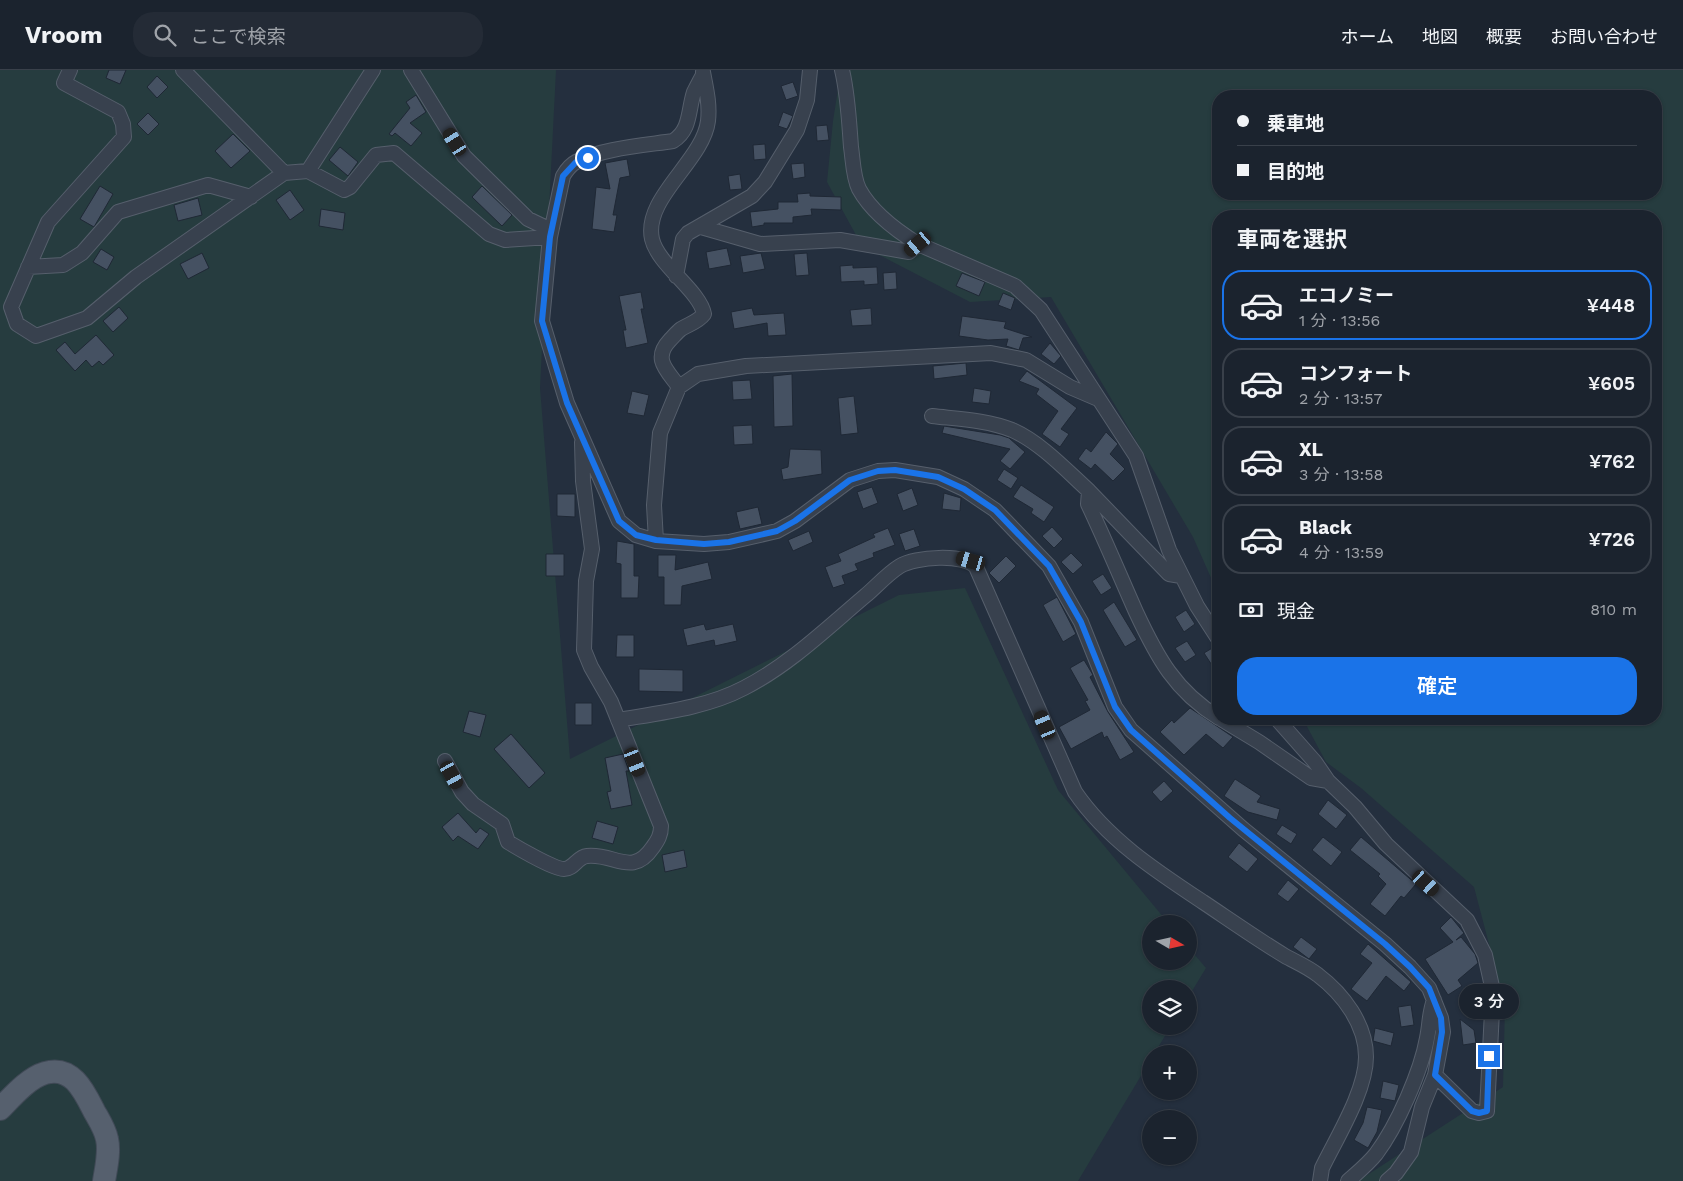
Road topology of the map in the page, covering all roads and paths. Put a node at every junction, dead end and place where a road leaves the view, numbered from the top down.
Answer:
1 (70, 70) edge
2 (183, 70) edge
3 (373, 70) edge
4 (411, 70) edge
5 (810, 70) edge
6 (842, 70) edge
7 (703, 72) edge
8 (308, 171) junction
9 (284, 173) junction
10 (251, 198) junction
11 (701, 227) junction
12 (550, 234) junction
13 (918, 244) junction
14 (28, 267) junction
15 (676, 276) junction
16 (679, 387) junction
17 (1098, 398) junction
18 (932, 416) dead end
19 (582, 436) junction
20 (1089, 491) junction
21 (656, 540) junction
22 (1181, 576) junction
23 (1212, 628) edge
24 (1212, 713) edge
25 (618, 720) junction
26 (1231, 725) edge
27 (1282, 725) edge
28 (446, 761) dead end
29 (1328, 781) junction
30 (1434, 1000) junction
31 (1435, 1075) junction
32 (0, 1109) edge
33 (104, 1181) edge
34 (1320, 1181) edge
35 (1348, 1181) edge
36 (1387, 1181) edge

1 - 14 street
2 - 9 street
3 - 8 street
4 - 12 street
5 - 11 street
6 - 13 street
7 - 12 street
7 - 15 street
8 - 9 street
8 - 12 street
9 - 10 street
10 - 14 street
10 - 14 street
11 - 13 street
11 - 15 street
12 - 19 street
13 - 17 street
15 - 16 street
16 - 17 street
16 - 21 street
17 - 22 street
18 - 20 street
19 - 21 street
19 - 25 street
20 - 22 street
20 - 24 street
21 - 30 street
22 - 23 street
25 - 28 street
25 - 34 street
26 - 29 street
27 - 29 street
29 - 31 street
30 - 31 street
30 - 35 street
31 - 36 street
32 - 33 main road

